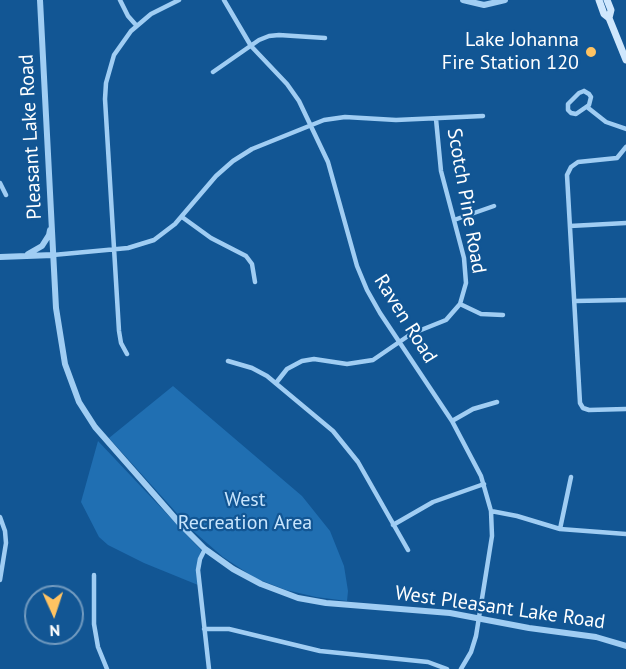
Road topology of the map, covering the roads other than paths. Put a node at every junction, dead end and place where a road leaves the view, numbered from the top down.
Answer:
1 (40, 0) edge
2 (120, 0) edge
3 (179, 0) edge
4 (224, 0) edge
5 (463, 0) edge
6 (505, 0) edge
7 (599, 0) edge
8 (607, 0) edge
9 (609, 18) junction
10 (136, 26) junction
11 (325, 38) dead end
12 (251, 46) junction
13 (626, 60) edge
14 (213, 72) dead end
15 (587, 107) junction
16 (483, 116) dead end
17 (436, 119) junction
18 (312, 126) junction
19 (626, 129) edge
20 (626, 147) edge
21 (0, 183) edge
22 (6, 195) dead end
23 (494, 206) dead end
24 (182, 217) junction
25 (454, 220) junction
26 (52, 223) junction
27 (626, 223) edge
28 (570, 226) junction
29 (115, 250) junction
30 (53, 255) junction
31 (21, 256) junction
32 (0, 257) edge
33 (54, 273) joint
34 (255, 282) dead end
35 (626, 300) edge
36 (576, 302) junction
37 (460, 304) junction
38 (503, 315) dead end
39 (399, 342) junction
40 (127, 354) dead end
41 (228, 361) dead end
42 (276, 383) junction
43 (497, 402) dead end
44 (626, 409) edge
45 (452, 421) junction
46 (571, 477) dead end
47 (484, 484) junction
48 (491, 512) junction
49 (0, 518) edge
50 (393, 525) junction
51 (560, 529) junction
52 (626, 534) edge
53 (205, 549) junction
54 (408, 550) dead end
55 (94, 575) dead end
56 (0, 580) edge
57 (480, 619) junction
58 (204, 629) junction
59 (626, 646) edge
60 (107, 669) edge
61 (209, 669) edge
62 (447, 669) edge
63 (461, 669) edge

1 - 26 street, Pleasant Lake Road
2 - 10 street
3 - 10 street
4 - 12 street, Raven Road
5 - 6 street
7 - 9 main road
8 - 9 main road
9 - 13 main road
10 - 29 street
11 - 12 street
12 - 14 street
12 - 18 street, Raven Road
15 - 15 street
15 - 19 street
16 - 17 street
17 - 18 street, Scotch Pine Road
17 - 25 street, Scotch Pine Road
18 - 24 street, Scotch Pine Road
18 - 39 street, Raven Road
20 - 28 street
21 - 22 street
23 - 25 street
24 - 29 street, Scotch Pine Road
24 - 34 street
25 - 37 street, Scotch Pine Road
26 - 30 street, Pleasant Lake Road
26 - 31 street
27 - 28 street
28 - 36 street
29 - 30 street, Scotch Pine Road
29 - 40 street
30 - 31 street
30 - 33 street, Pleasant Lake Road
31 - 32 street
33 - 53 street, West Pleasant Lake Road
35 - 36 street
36 - 44 street
37 - 38 street
37 - 39 street
39 - 42 street
39 - 45 street, Raven Road
41 - 42 street
42 - 50 street
43 - 45 street
45 - 47 street, Raven Road
46 - 51 street
47 - 48 street, Raven Road
47 - 50 street
48 - 51 street
48 - 57 street, Raven Road
49 - 56 street
50 - 54 street
51 - 52 street
53 - 57 street, West Pleasant Lake Road
53 - 58 street
55 - 60 street
57 - 59 street, West Pleasant Lake Road
57 - 63 street, Raven Road
58 - 61 street
58 - 62 street

